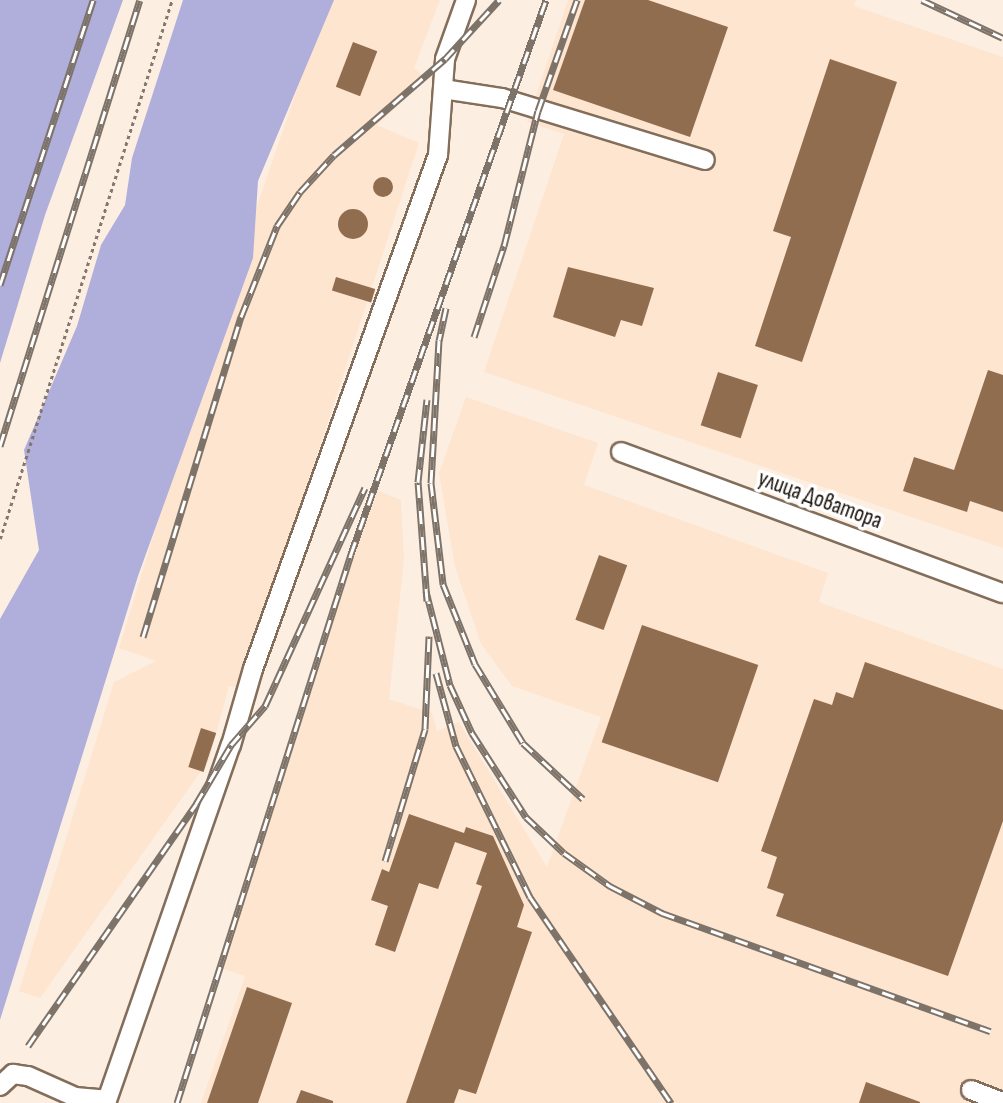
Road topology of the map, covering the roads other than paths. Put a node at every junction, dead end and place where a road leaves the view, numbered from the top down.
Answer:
1 (466, 0) edge
2 (443, 89) junction
3 (705, 160) dead end
4 (621, 452) dead end
5 (1003, 593) edge
6 (0, 1086) edge
7 (971, 1090) dead end
8 (106, 1102) edge
9 (1003, 1102) edge

1 - 2 street
2 - 3 street
2 - 8 street
4 - 5 street, улица Доватора
6 - 8 street
7 - 9 street

